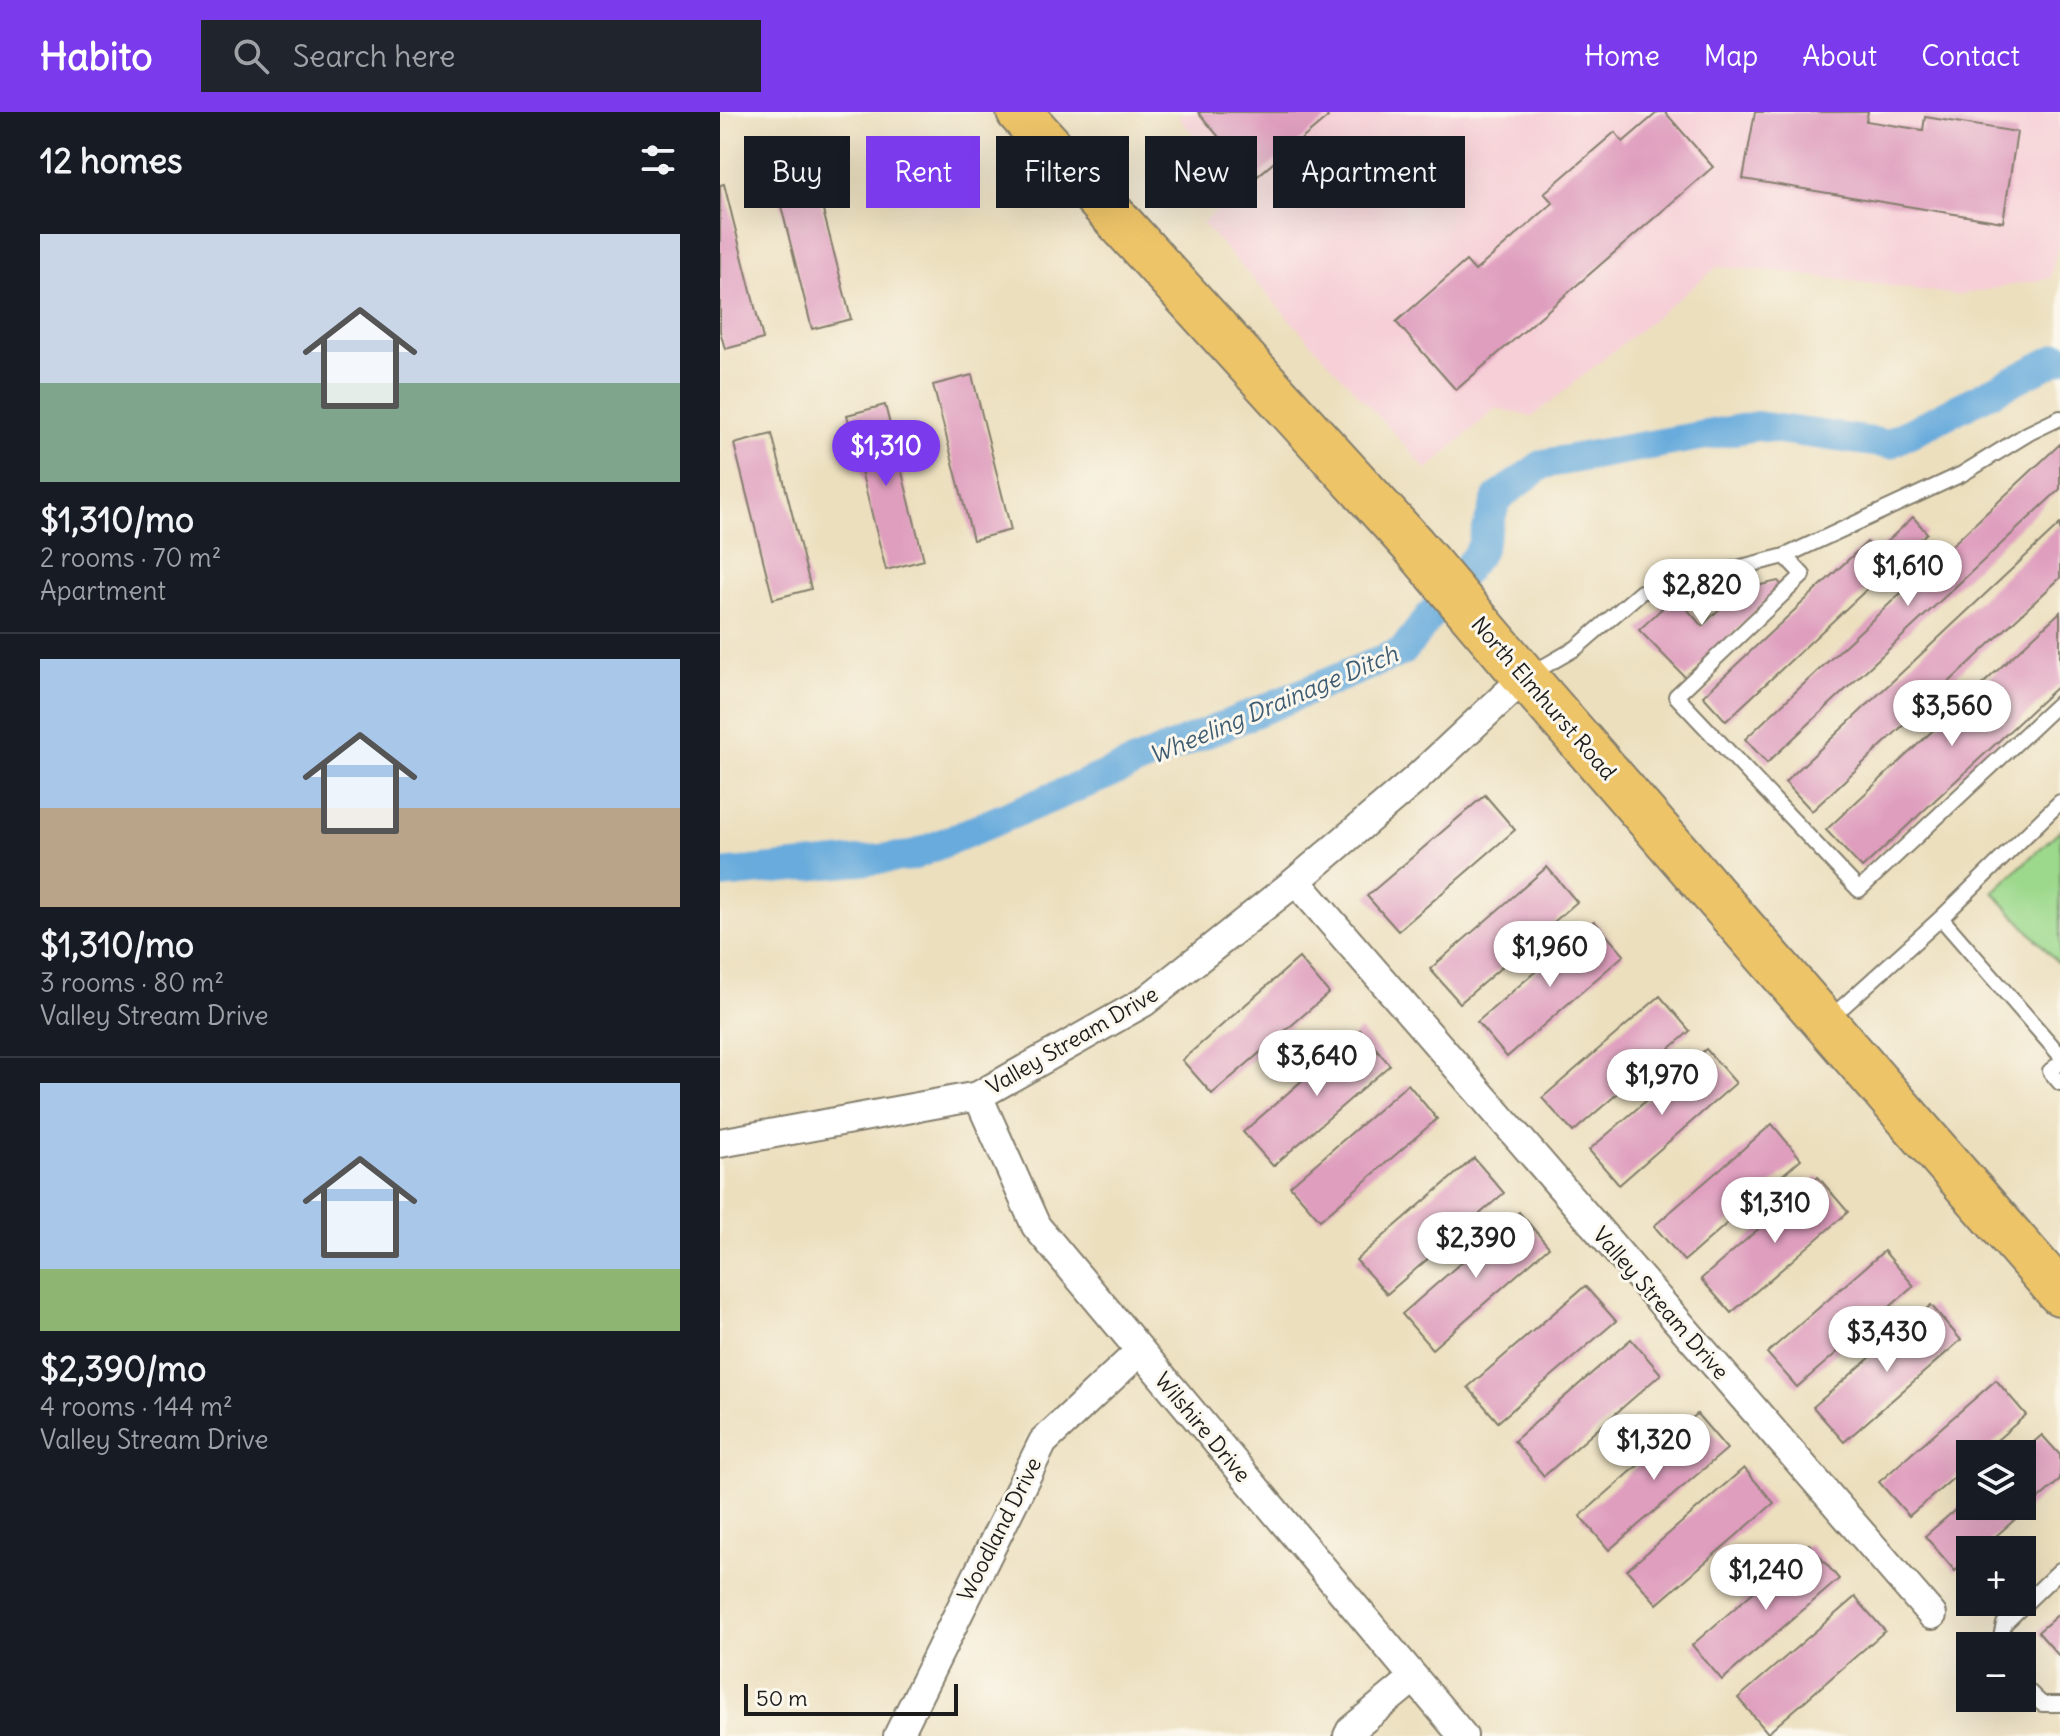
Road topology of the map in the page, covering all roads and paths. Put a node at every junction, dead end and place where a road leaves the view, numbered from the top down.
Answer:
1 (1019, 112) edge
2 (2060, 418) edge
3 (1785, 556) junction
4 (1525, 677) junction
5 (2060, 702) edge
6 (2060, 802) edge
7 (1296, 881) junction
8 (1941, 918) junction
9 (1825, 1023) junction
10 (2060, 1055) edge
11 (2060, 1063) edge
12 (2060, 1083) edge
13 (978, 1096) junction
14 (720, 1143) edge
15 (2060, 1293) edge
16 (1140, 1351) junction
17 (2060, 1570) edge
18 (1932, 1615) dead end
19 (2002, 1632) edge
20 (1414, 1678) junction
21 (2036, 1698) edge
22 (2060, 1704) edge
23 (898, 1736) edge
24 (1348, 1736) edge
25 (1463, 1736) edge

1 - 4 main road, North Elmhurst Road
2 - 3 lane
3 - 4 lane
3 - 5 lane
4 - 7 street, Valley Stream Drive
4 - 9 main road, North Elmhurst Road
6 - 8 lane
7 - 13 street, Valley Stream Drive
7 - 18 street, Valley Stream Drive
8 - 9 lane
8 - 10 lane
9 - 15 main road, North Elmhurst Road
11 - 12 lane
13 - 14 street, Valley Stream Drive
13 - 16 street, Wilshire Drive
16 - 20 street, Wilshire Drive
16 - 23 street, Woodland Drive
17 - 19 lane
20 - 24 street
20 - 25 street, Wilshire Drive
21 - 22 lane

